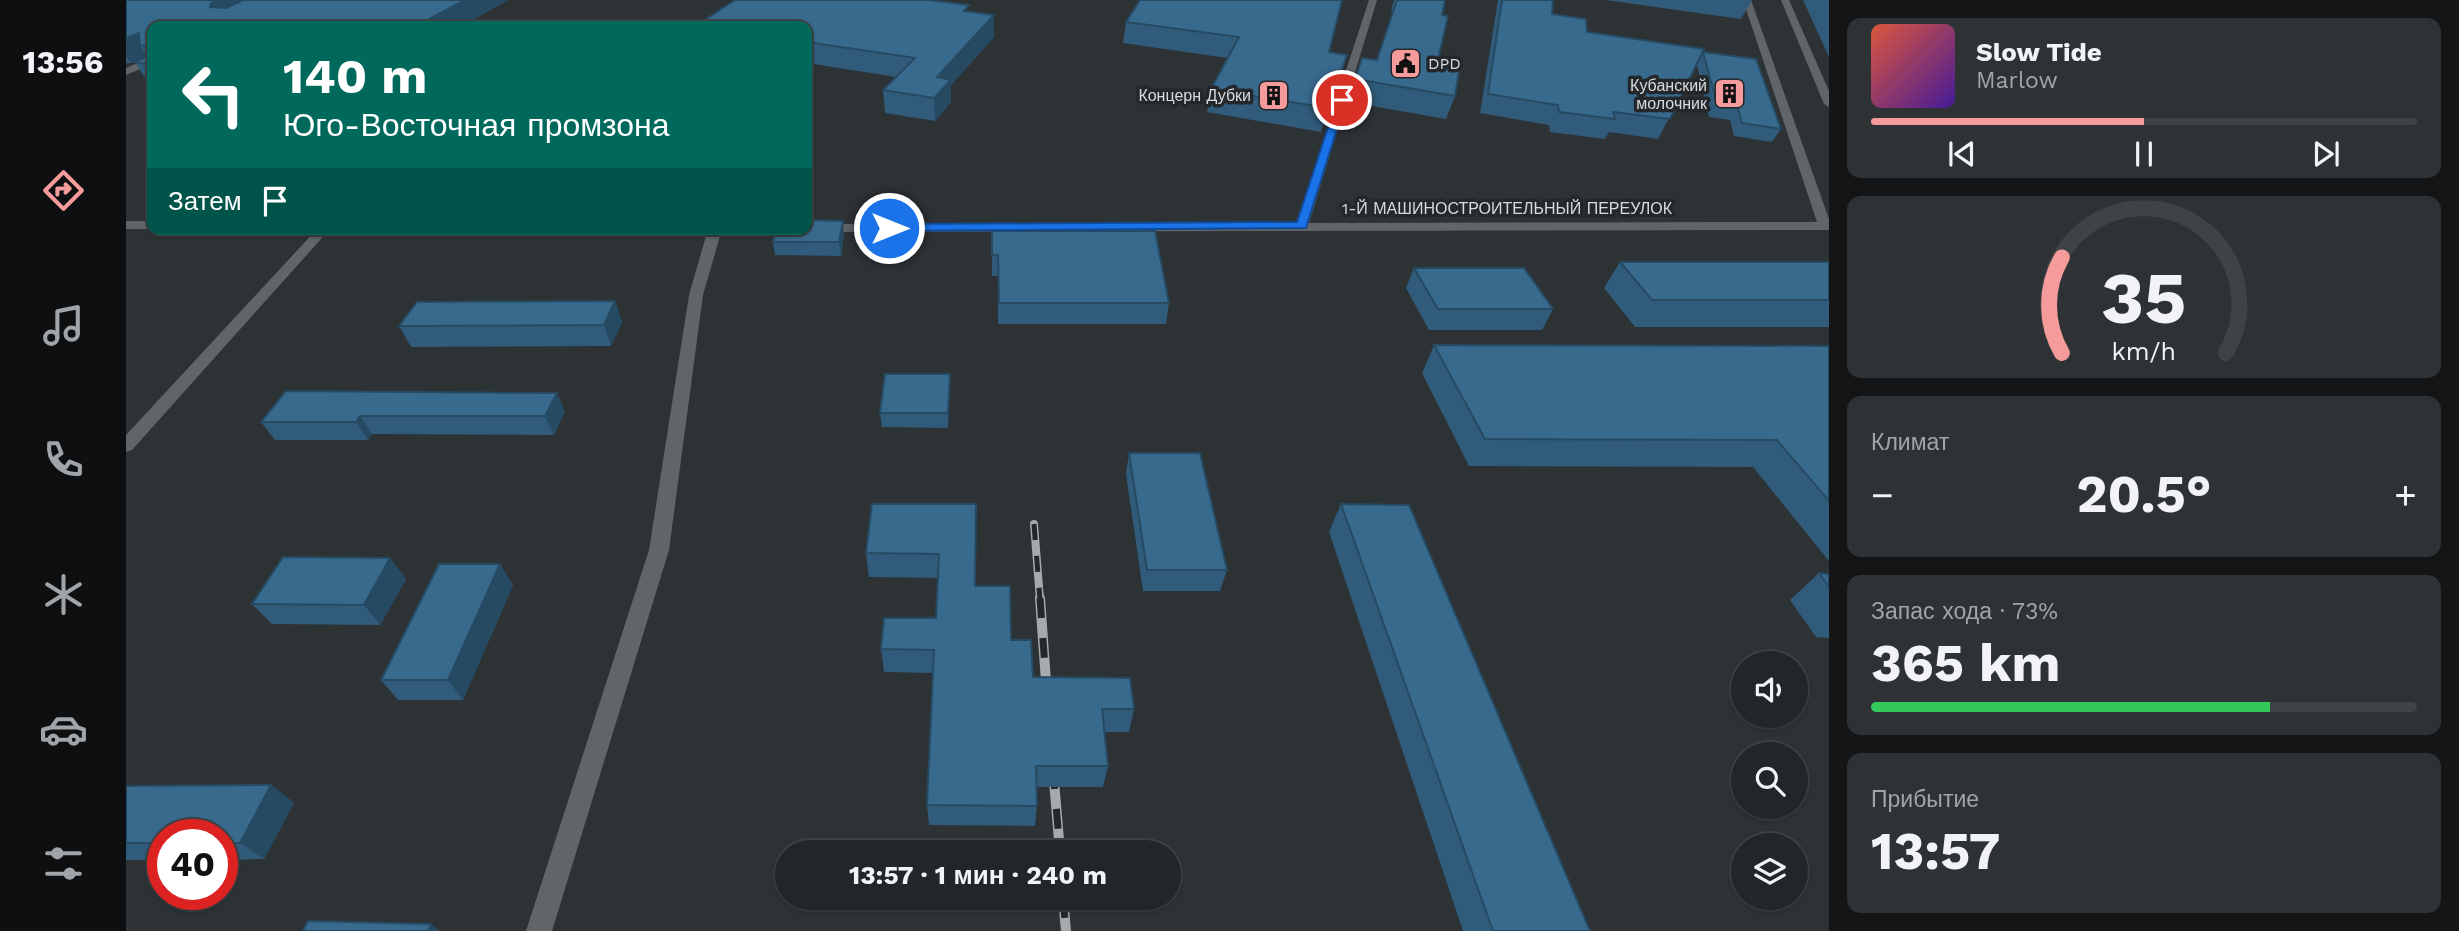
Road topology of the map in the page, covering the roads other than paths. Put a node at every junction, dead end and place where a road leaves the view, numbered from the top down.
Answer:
1 (1373, 0) edge
2 (1747, 0) edge
3 (1785, 0) edge
4 (147, 63) edge
5 (126, 72) edge
6 (1829, 104) edge
7 (126, 225) edge
8 (147, 225) edge
9 (1302, 226) junction
10 (1827, 226) edge
11 (812, 228) edge
12 (319, 235) edge
13 (713, 235) edge
14 (126, 446) edge
15 (539, 931) edge

1 - 9 street
2 - 10 street
3 - 6 street
4 - 5 street
7 - 8 street
9 - 10 street, 1-Й МАШИНОСТРОИТЕЛЬНЫЙ ПЕРЕУЛОК
9 - 11 street, 1-Й МАШИНОСТРОИТЕЛЬНЫЙ ПЕРЕУЛОК
12 - 14 street
13 - 15 street

